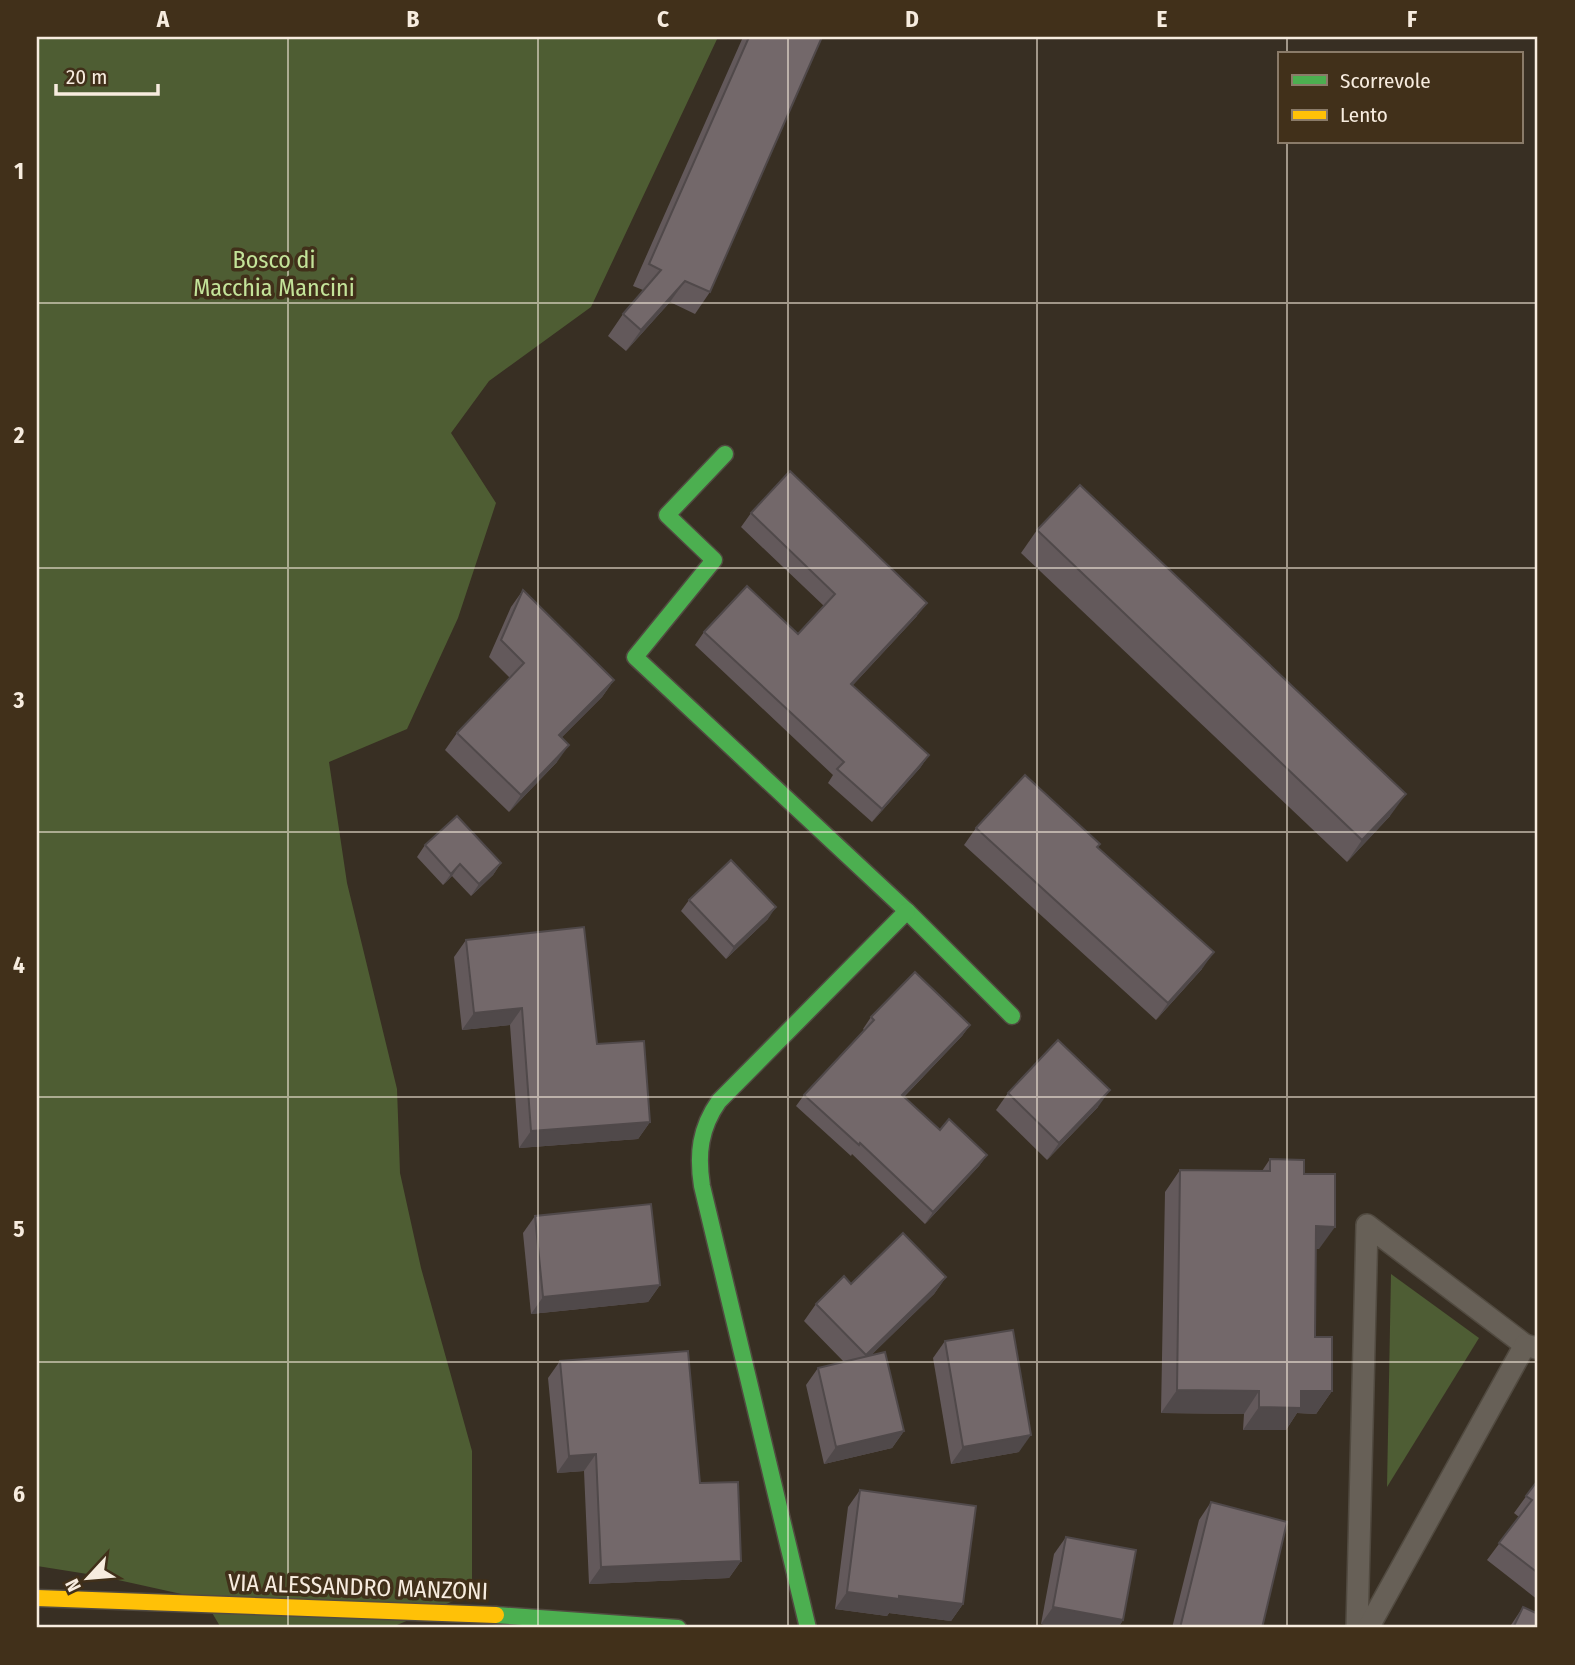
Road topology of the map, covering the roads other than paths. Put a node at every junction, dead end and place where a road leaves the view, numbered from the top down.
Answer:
1 (725, 454) dead end
2 (907, 911) junction
3 (1012, 1016) dead end
4 (1532, 1346) edge
5 (37, 1598) edge
6 (678, 1628) edge
7 (808, 1628) edge
8 (1357, 1628) edge
9 (1368, 1628) edge

1 - 2 street
2 - 3 street
2 - 7 street
4 - 8 lane
4 - 9 lane
5 - 6 street, VIA ALESSANDRO MANZONI

